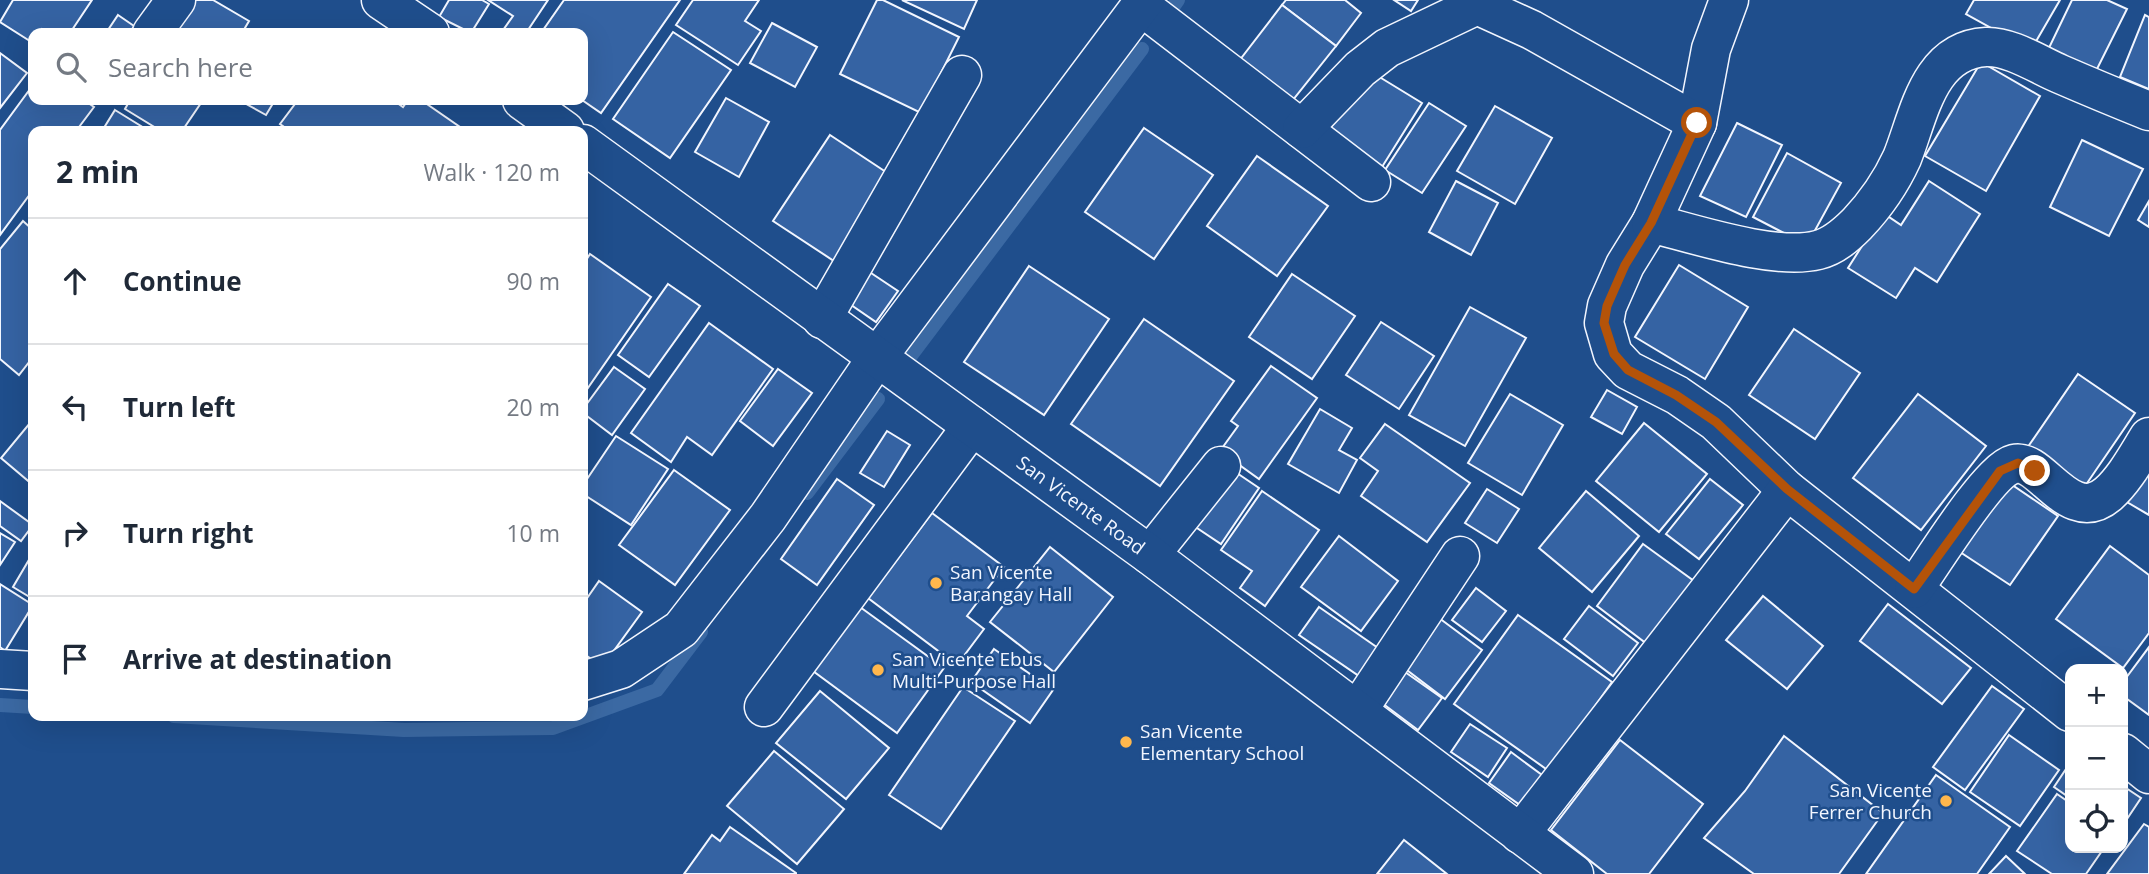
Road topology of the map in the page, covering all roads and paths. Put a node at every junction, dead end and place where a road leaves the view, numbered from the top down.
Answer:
1 (176, 0) edge
2 (381, 0) edge
3 (1729, 0) edge
4 (1143, 3) edge
5 (156, 28) edge
6 (423, 28) edge
7 (962, 75) dead end
8 (529, 105) edge
9 (2149, 111) edge
10 (1697, 123) junction
11 (558, 126) edge
12 (1302, 129) junction
13 (588, 148) edge
14 (1371, 182) dead end
15 (1651, 223) junction
16 (822, 319) junction
17 (876, 359) junction
18 (972, 426) junction
19 (2149, 437) edge
20 (1221, 466) dead end
21 (1787, 489) junction
22 (1150, 555) junction
23 (1460, 556) dead end
24 (1914, 589) junction
25 (0, 669) edge
26 (28, 671) edge
27 (588, 679) edge
28 (764, 706) dead end
29 (2065, 708) edge
30 (1359, 710) junction
31 (2128, 757) edge
32 (2149, 774) edge
33 (1520, 834) junction
34 (1574, 874) edge

1 - 5 street
2 - 6 street
3 - 10 street
4 - 12 street
4 - 17 street
7 - 16 street
8 - 11 street
9 - 15 street
10 - 12 street
10 - 15 street
12 - 14 street
13 - 16 street, San Vicente Road
15 - 21 street
16 - 17 street, San Vicente Road
17 - 18 street, San Vicente Road
17 - 27 street
18 - 22 street, San Vicente Road
18 - 28 street
19 - 24 street
20 - 22 street
21 - 24 street
21 - 33 street
22 - 30 street, San Vicente Road
23 - 30 street
24 - 29 street
25 - 26 street
30 - 33 street, San Vicente Road
31 - 32 street
33 - 34 street, San Vicente Road

